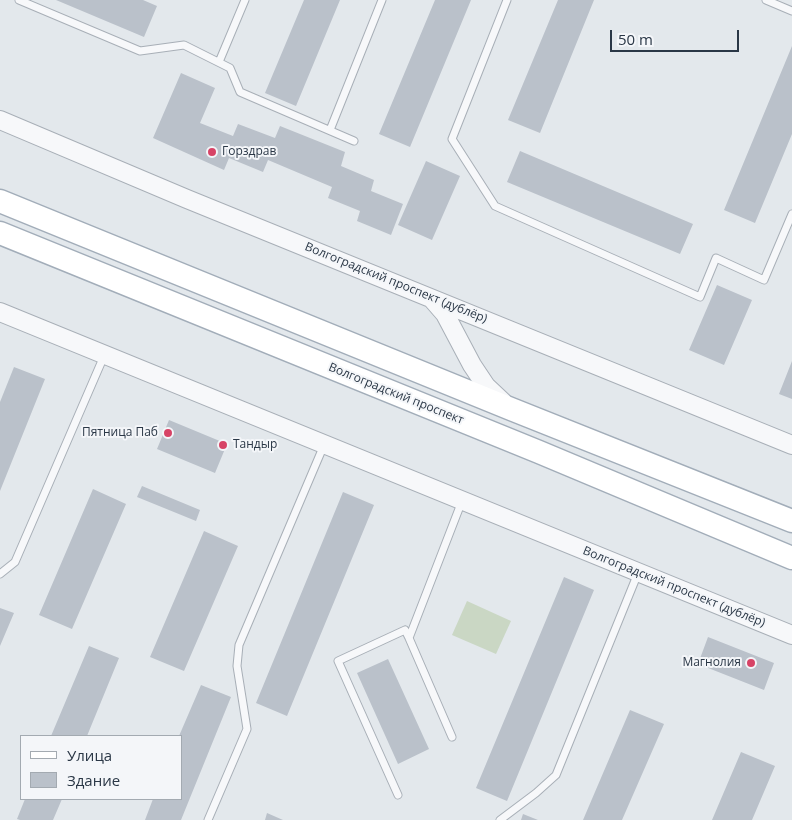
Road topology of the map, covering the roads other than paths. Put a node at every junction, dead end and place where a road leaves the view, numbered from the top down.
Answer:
1 (19, 0) edge
2 (245, 0) edge
3 (382, 0) edge
4 (507, 0) edge
5 (766, 0) edge
6 (792, 11) edge
7 (219, 62) junction
8 (0, 120) edge
9 (330, 130) junction
10 (354, 141) dead end
11 (5, 201) edge
12 (792, 214) edge
13 (0, 233) edge
14 (428, 296) junction
15 (0, 312) edge
16 (104, 356) junction
17 (511, 409) junction
18 (324, 445) junction
19 (792, 445) edge
20 (462, 500) junction
21 (792, 521) edge
22 (792, 558) edge
23 (638, 572) junction
24 (0, 574) edge
25 (792, 635) edge
26 (409, 638) junction
27 (452, 737) dead end
28 (398, 795) dead end
29 (208, 820) edge
30 (500, 820) edge

1 - 7 lane
2 - 7 lane
3 - 9 lane
4 - 12 lane
5 - 6 lane
7 - 9 lane
8 - 14 street, Волгоградский проспект (дублёр)
9 - 10 lane
11 - 17 main road
13 - 22 main road, Волгоградский проспект
14 - 17 street
14 - 19 street, Волгоградский проспект (дублёр)
15 - 16 street, Волгоградский проспект (дублёр)
16 - 18 street, Волгоградский проспект (дублёр)
16 - 24 lane
17 - 21 main road
18 - 20 street, Волгоградский проспект (дублёр)
18 - 29 lane
20 - 23 street, Волгоградский проспект (дублёр)
20 - 26 lane
23 - 25 street, Волгоградский проспект (дублёр)
23 - 30 lane
26 - 27 lane
26 - 28 lane

